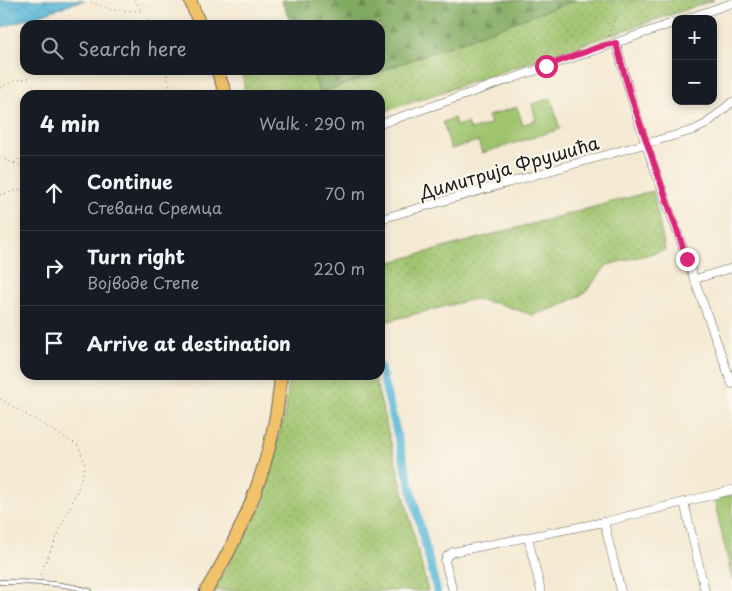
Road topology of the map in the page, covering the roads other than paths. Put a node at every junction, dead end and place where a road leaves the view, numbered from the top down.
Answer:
1 (190, 0) edge
2 (732, 2) edge
3 (697, 15) edge
4 (198, 20) edge
5 (672, 23) edge
6 (613, 44) junction
7 (219, 75) edge
8 (224, 90) edge
9 (732, 102) edge
10 (385, 122) edge
11 (646, 144) junction
12 (385, 218) edge
13 (732, 268) edge
14 (695, 279) junction
15 (280, 380) edge
16 (732, 384) edge
17 (732, 490) edge
18 (684, 502) junction
19 (604, 522) junction
20 (528, 538) junction
21 (0, 582) edge
22 (90, 591) edge
23 (206, 591) edge
24 (453, 591) edge
25 (541, 591) edge
26 (621, 591) edge
27 (705, 591) edge

1 - 4 main road
2 - 3 street
5 - 6 street
6 - 10 street
6 - 11 street
7 - 8 main road
9 - 11 street, Димитрија Фрушића
11 - 12 street, Димитрија Фрушића
11 - 14 street
13 - 14 street
14 - 16 street
15 - 23 main road
17 - 18 street
18 - 19 street
18 - 27 street
19 - 20 street
19 - 26 street
20 - 24 street
20 - 25 street
21 - 22 lane

